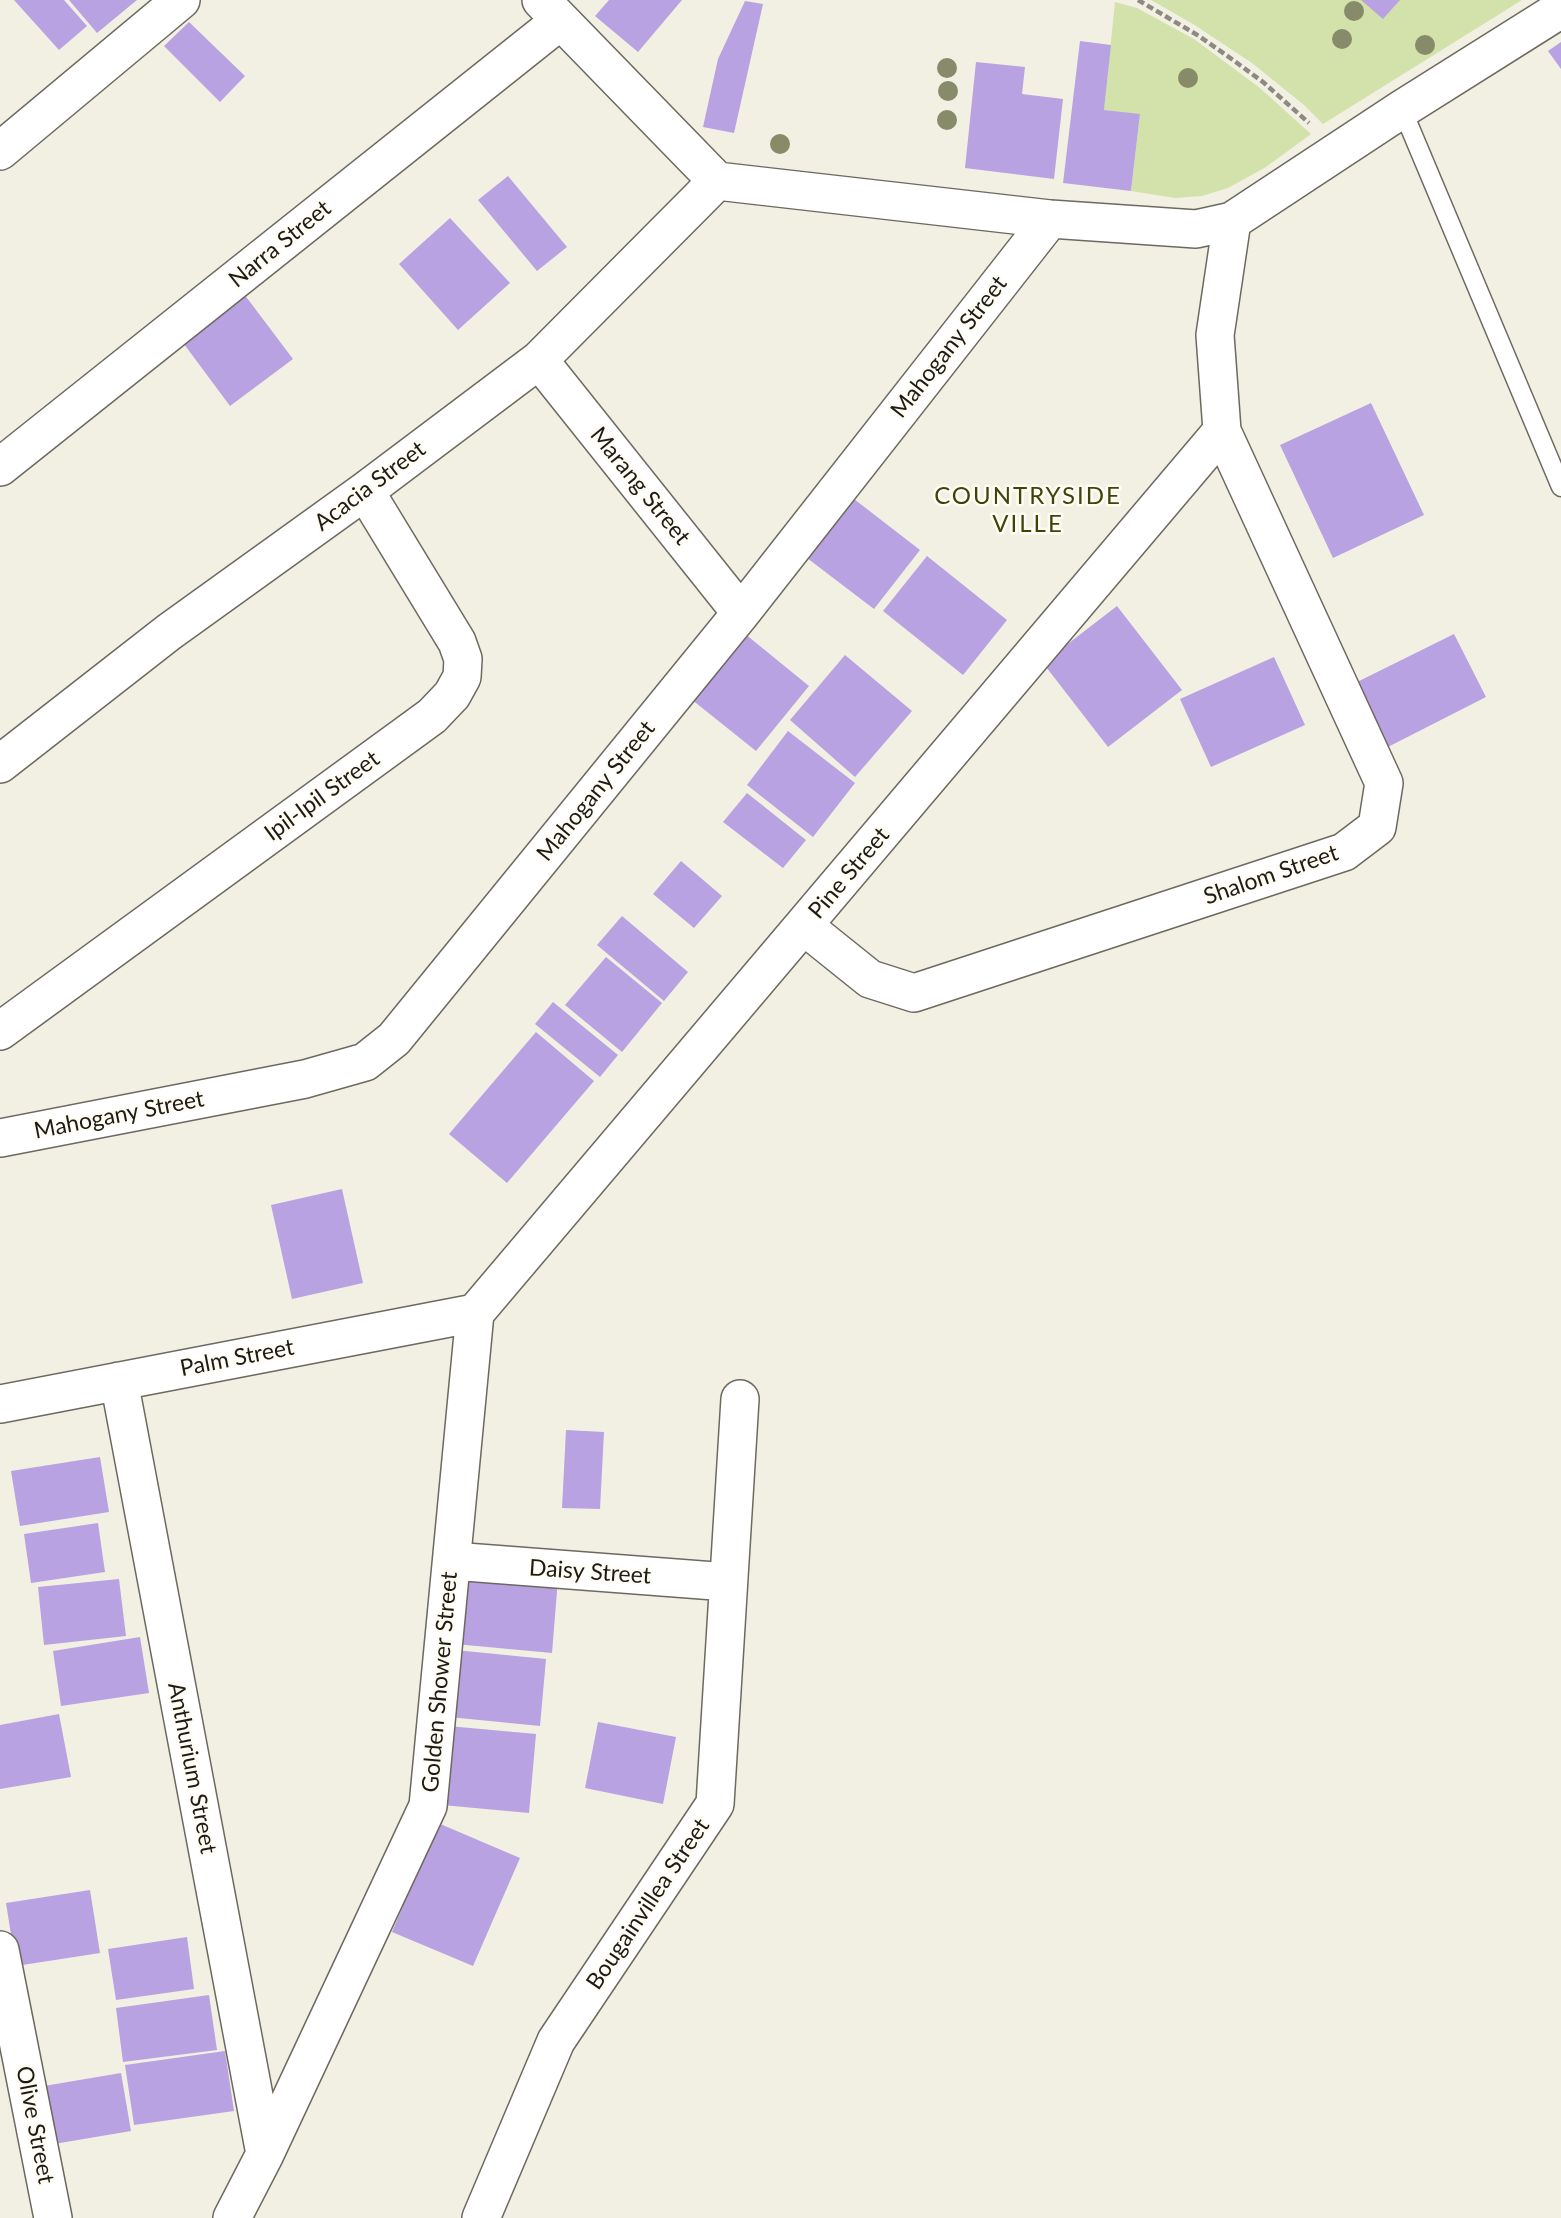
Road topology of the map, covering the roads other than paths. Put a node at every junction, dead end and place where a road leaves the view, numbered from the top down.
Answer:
1 (181, 0) edge
2 (1561, 9) edge
3 (550, 11) edge
4 (1402, 109) junction
5 (0, 151) edge
6 (717, 181) junction
7 (1050, 219) junction
8 (1232, 221) junction
9 (539, 360) junction
10 (1222, 431) junction
11 (0, 467) edge
12 (1561, 487) edge
13 (365, 491) junction
14 (741, 613) junction
15 (0, 764) edge
16 (804, 926) junction
17 (0, 1031) edge
18 (0, 1138) edge
19 (475, 1313) junction
20 (119, 1381) junction
21 (740, 1399) dead end
22 (0, 1404) edge
23 (452, 1561) junction
24 (728, 1582) junction
25 (0, 1950) edge
26 (265, 2154) junction
27 (53, 2218) edge
28 (232, 2218) edge
29 (481, 2218) edge

1 - 5 street
2 - 4 street
3 - 6 street
3 - 11 street, Narra Street
4 - 8 street
4 - 12 lane
6 - 7 street
6 - 9 street, Acacia Street
7 - 8 street
7 - 14 street, Mahogany Street
8 - 10 street, Shalom Street
9 - 13 street, Acacia Street
9 - 14 street, Marang Street
10 - 16 street, Pine Street
10 - 16 street, Shalom Street
13 - 15 street, Acacia Street
13 - 17 street, Ipil-Ipil Street
14 - 18 street, Mahogany Street
16 - 19 street, Pine Street
19 - 20 street, Palm Street
19 - 23 street, Golden Shower Street
20 - 22 street, Palm Street
20 - 26 street, Anthurium Street
21 - 24 street, Bougainvillea Street
23 - 24 street, Daisy Street
23 - 26 street, Golden Shower Street
24 - 29 street, Bougainvillea Street
25 - 27 street, Olive Street
26 - 28 street, Golden Shower Street

